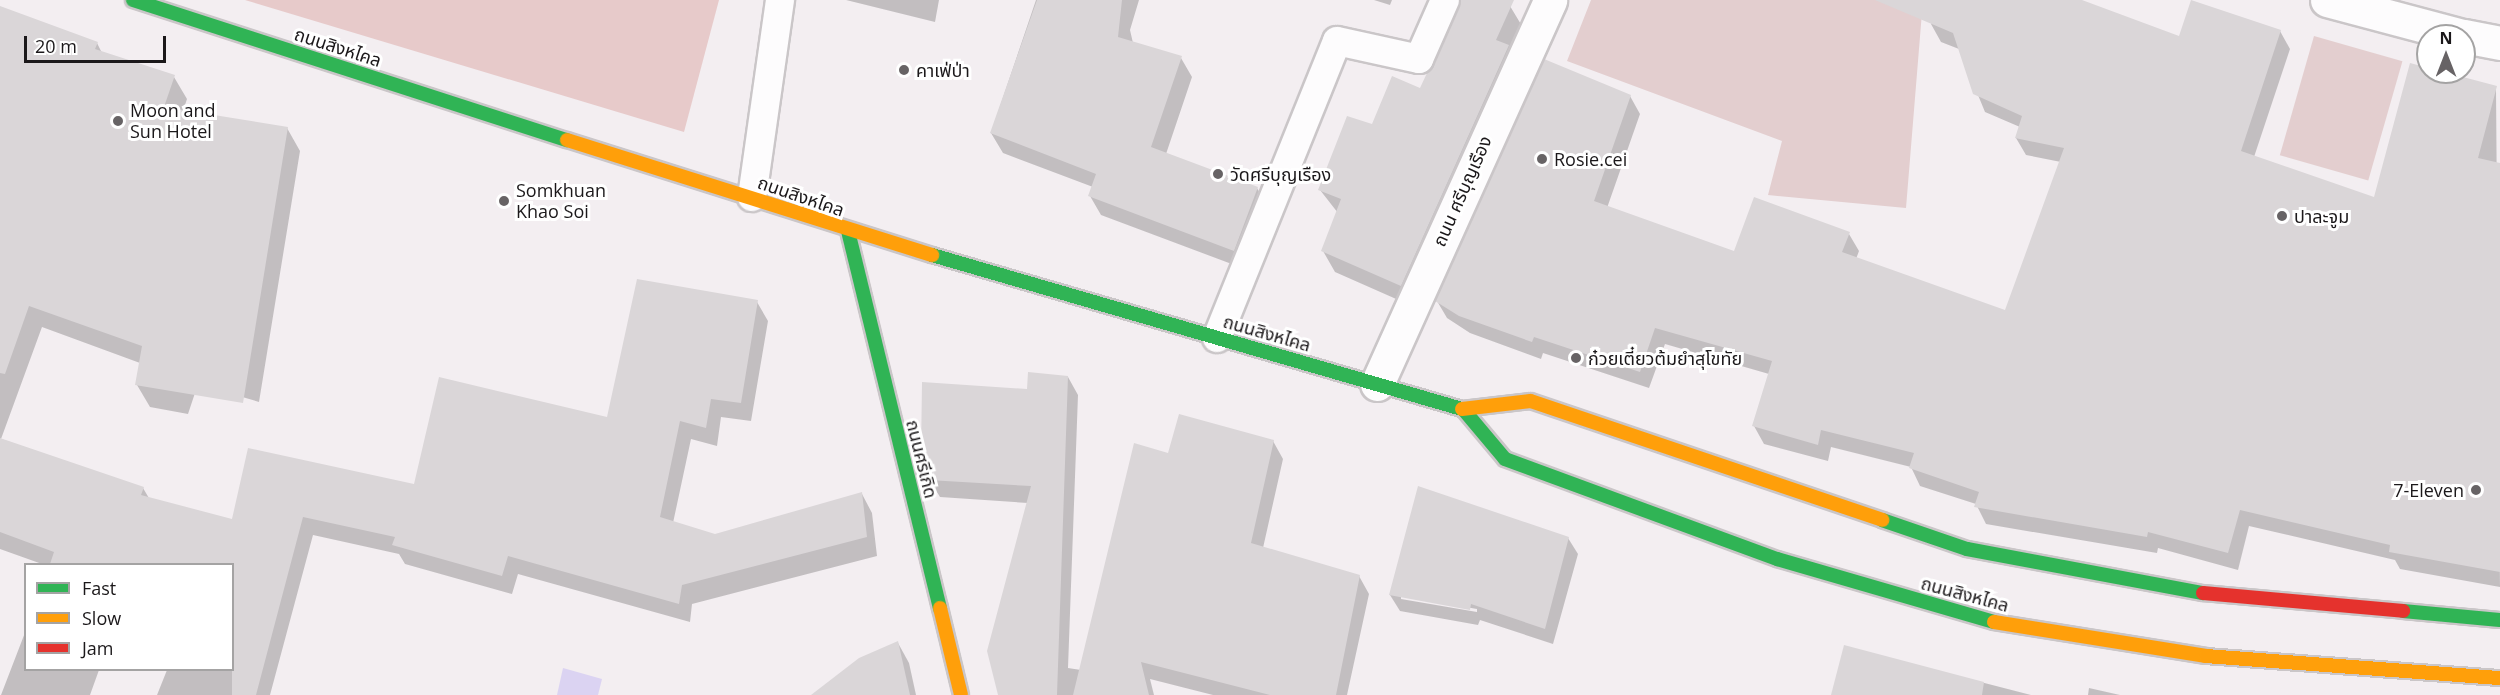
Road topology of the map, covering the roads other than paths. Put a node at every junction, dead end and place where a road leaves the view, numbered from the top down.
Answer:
1 (133, 0) edge
2 (780, 0) edge
3 (1445, 0) edge
4 (1550, 0) edge
5 (2327, 0) edge
6 (2418, 24) edge
7 (2476, 38) edge
8 (2500, 43) edge
9 (752, 197) junction
10 (848, 231) junction
11 (1217, 338) junction
12 (1377, 384) junction
13 (1463, 409) junction
14 (2500, 620) edge
15 (2500, 678) edge
16 (961, 695) edge

1 - 9 main road, ถนนสิงหไคล
2 - 9 lane
3 - 11 lane
4 - 12 street, ถนน ศรีบุญเรือง
5 - 6 street
7 - 8 street
9 - 10 main road, ถนนสิงหไคล
10 - 11 main road, ถนนสิงหไคล
10 - 16 main road, ถนนศรีเกิด
11 - 12 main road, ถนนสิงหไคล
12 - 13 main road, ถนนสิงหไคล
13 - 14 main road, ถนนสิงหไคล
13 - 15 main road, ถนนสิงหไคล

